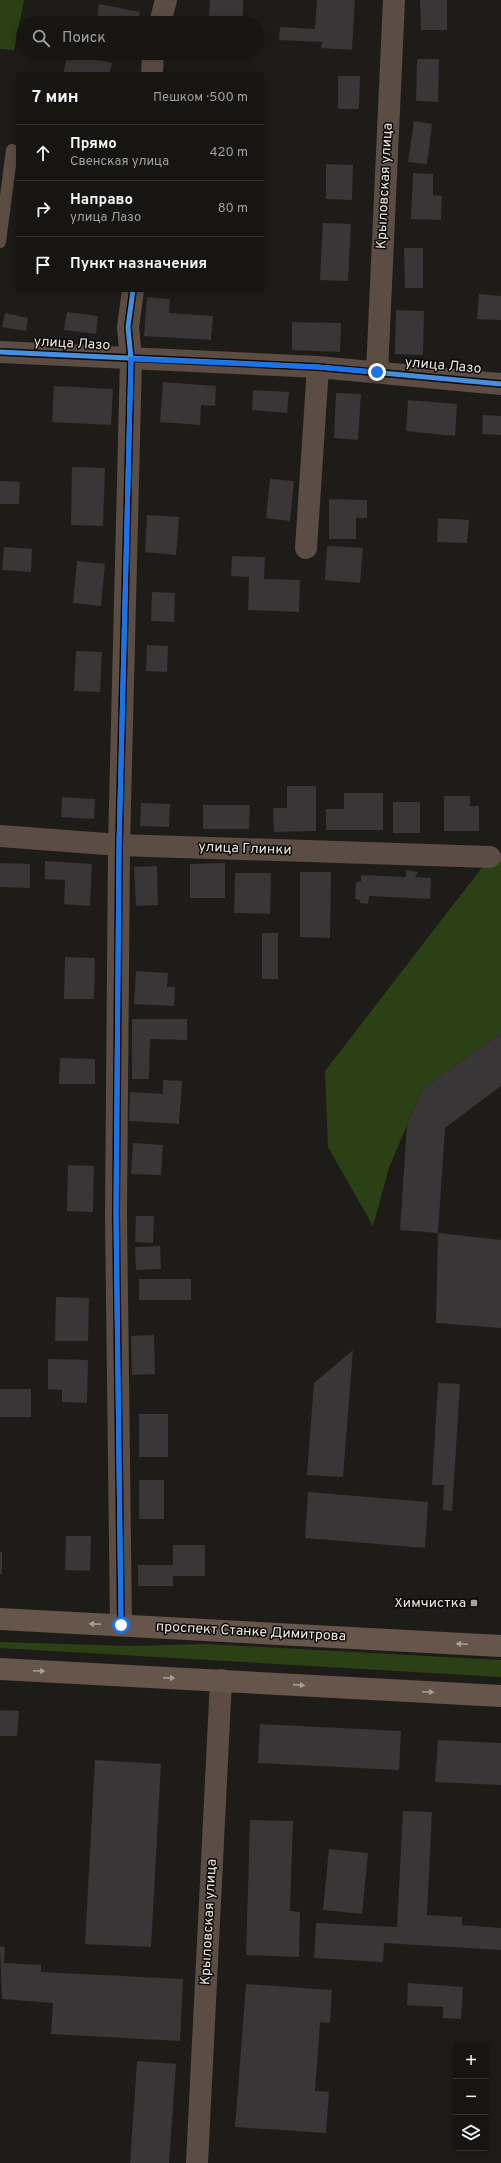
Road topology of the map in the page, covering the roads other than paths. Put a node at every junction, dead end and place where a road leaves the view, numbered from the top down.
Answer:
1 (166, 0) edge
2 (394, 0) edge
3 (162, 16) edge
4 (153, 60) edge
5 (152, 72) edge
6 (12, 150) dead end
7 (0, 242) edge
8 (133, 292) edge
9 (0, 352) edge
10 (131, 359) junction
11 (318, 367) junction
12 (377, 372) junction
13 (501, 384) edge
14 (306, 548) dead end
15 (0, 836) edge
16 (119, 845) junction
17 (490, 857) dead end
18 (0, 1619) edge
19 (121, 1625) junction
20 (501, 1646) edge
21 (0, 1670) edge
22 (221, 1680) junction
23 (501, 1696) edge
24 (197, 2163) edge

1 - 3 street
2 - 12 street, Крыловская улица
4 - 5 street
6 - 7 lane
8 - 10 street
9 - 10 street, улица Лазо
10 - 11 street, улица Лазо
10 - 16 street
11 - 12 street, улица Лазо
11 - 14 street
12 - 13 street, улица Лазо
15 - 16 street, улица Глинки
16 - 17 street, улица Глинки
16 - 19 street
19 -> 18 main road, проспект Станке Димитрова
20 -> 19 main road, проспект Станке Димитрова
21 -> 22 main road
22 -> 23 main road
22 - 24 street, Крыловская улица

